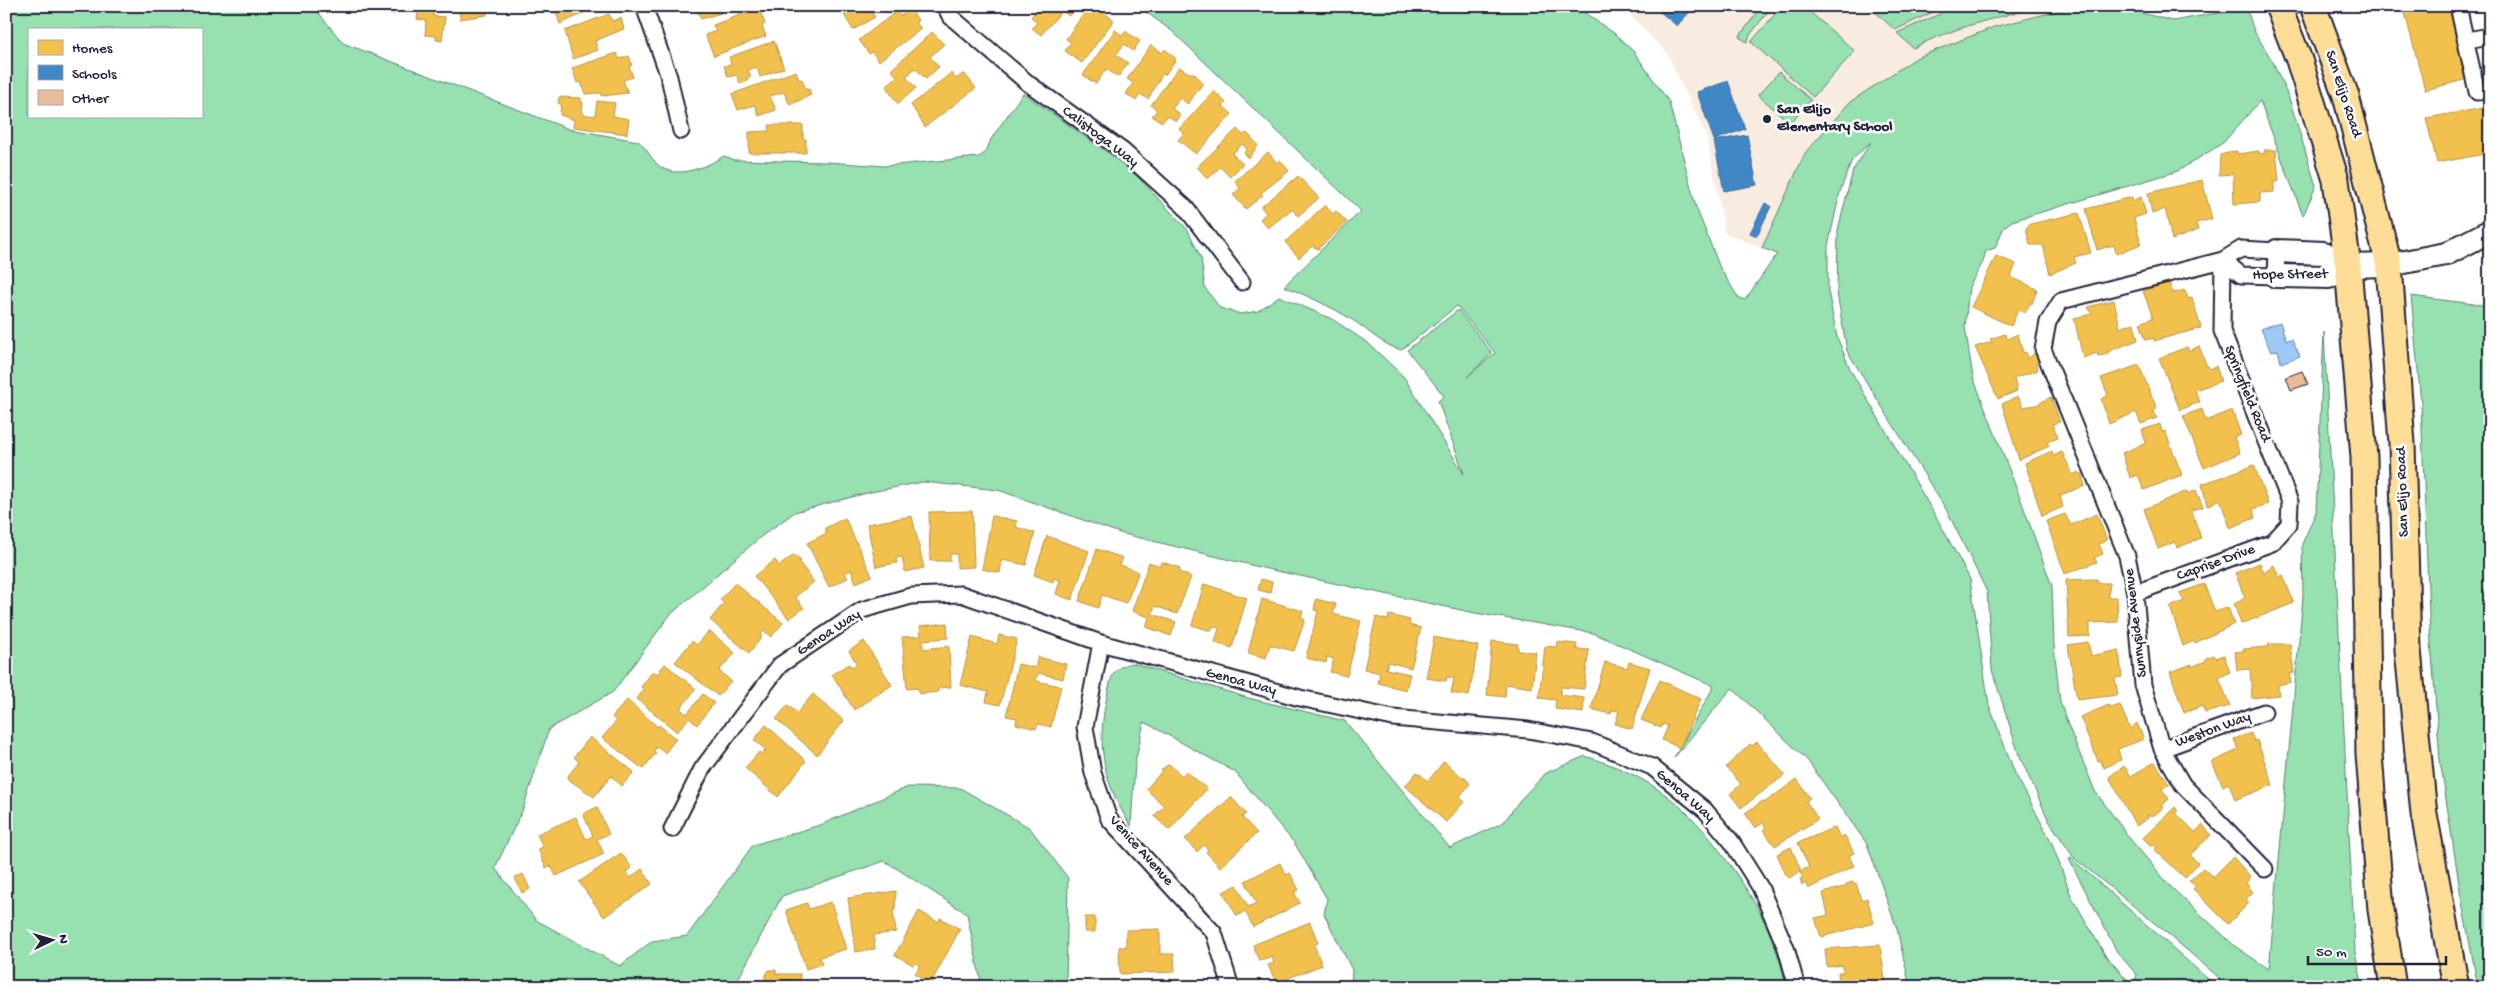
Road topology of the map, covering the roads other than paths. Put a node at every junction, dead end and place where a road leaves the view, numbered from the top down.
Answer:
1 (644, 6) edge
2 (945, 6) edge
3 (2278, 6) edge
4 (2313, 6) edge
5 (2458, 6) edge
6 (2490, 36) edge
7 (2467, 40) junction
8 (2477, 92) dead end
9 (680, 131) dead end
10 (2490, 231) edge
11 (2278, 251) junction
12 (2223, 260) junction
13 (2348, 266) junction
14 (2389, 266) junction
15 (2276, 276) junction
16 (1242, 282) dead end
17 (2048, 322) joint
18 (2289, 524) joint
19 (2135, 593) junction
20 (1101, 643) junction
21 (2264, 712) dead end
22 (2162, 749) junction
23 (672, 829) dead end
24 (2264, 868) dead end
25 (1231, 987) edge
26 (1797, 987) edge
27 (2393, 987) edge
28 (2456, 987) edge

1 - 9 street
2 - 16 street, Calistoga Way
3 - 13 main road, San Elijo Road
4 - 14 main road, San Elijo Road
5 - 7 street
6 - 7 street
7 - 8 street
10 - 14 street
11 - 12 street, Hope Street
11 - 13 street, Hope Street
11 - 15 street
12 - 15 street, Hope Street
12 - 17 street, Hope Street
12 - 18 street, Springfield Road
13 - 14 street
13 - 15 street, Hope Street
13 - 27 main road, San Elijo Road
14 - 28 main road, San Elijo Road
17 - 19 street, Sunnyside Avenue
18 - 19 street, Caprise Drive
19 - 22 street, Sunnyside Avenue
20 - 23 street, Genoa Way
20 - 25 street, Venice Avenue
20 - 26 street, Genoa Way
21 - 22 street, Weston Way
22 - 24 street, Sunnyside Avenue

